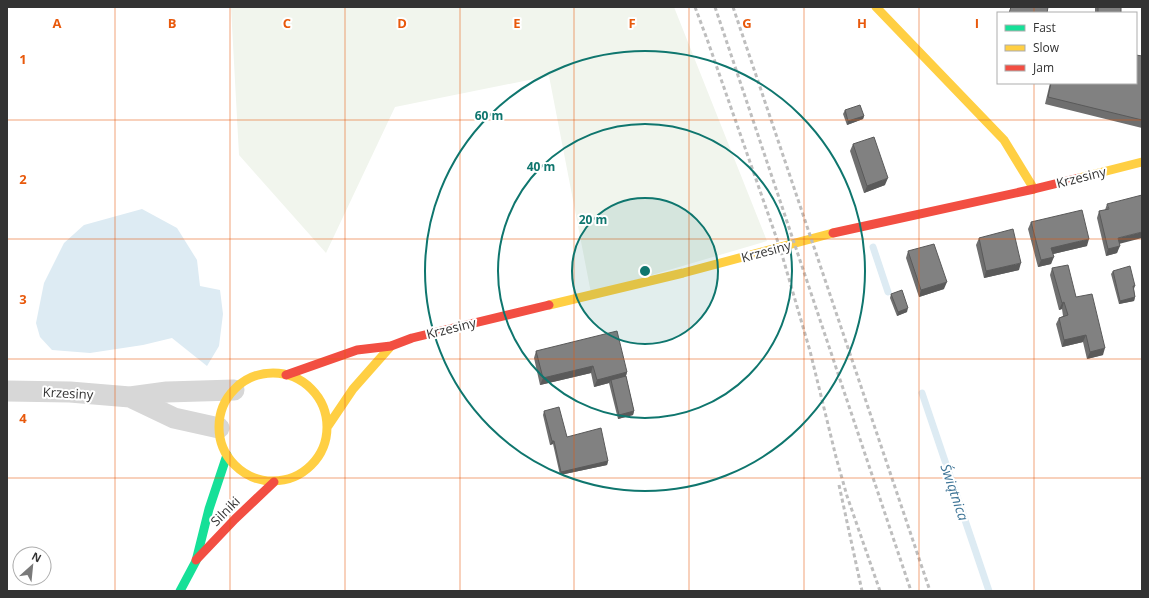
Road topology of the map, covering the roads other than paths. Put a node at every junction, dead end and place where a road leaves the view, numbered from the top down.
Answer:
1 (876, 7) edge
2 (1142, 162) edge
3 (1034, 188) junction
4 (391, 346) junction
5 (286, 375) junction
6 (234, 390) junction
7 (7, 391) edge
8 (130, 397) junction
9 (328, 426) junction
10 (219, 428) junction
11 (227, 455) junction
12 (274, 482) junction
13 (196, 561) junction
14 (180, 591) edge

1 - 3 street
2 - 3 street, Krzesiny
3 - 4 street, Krzesiny
4 - 5 street, Krzesiny
4 - 9 street, Krzesiny
5 - 6 street
5 - 9 street
6 - 8 street, Krzesiny
6 - 10 street
7 - 8 street, Krzesiny
8 - 10 street, Krzesiny
9 - 12 street
10 - 11 street
11 - 12 street
11 - 13 street, Silniki
12 - 13 street, Silniki
13 - 14 street, Silniki

